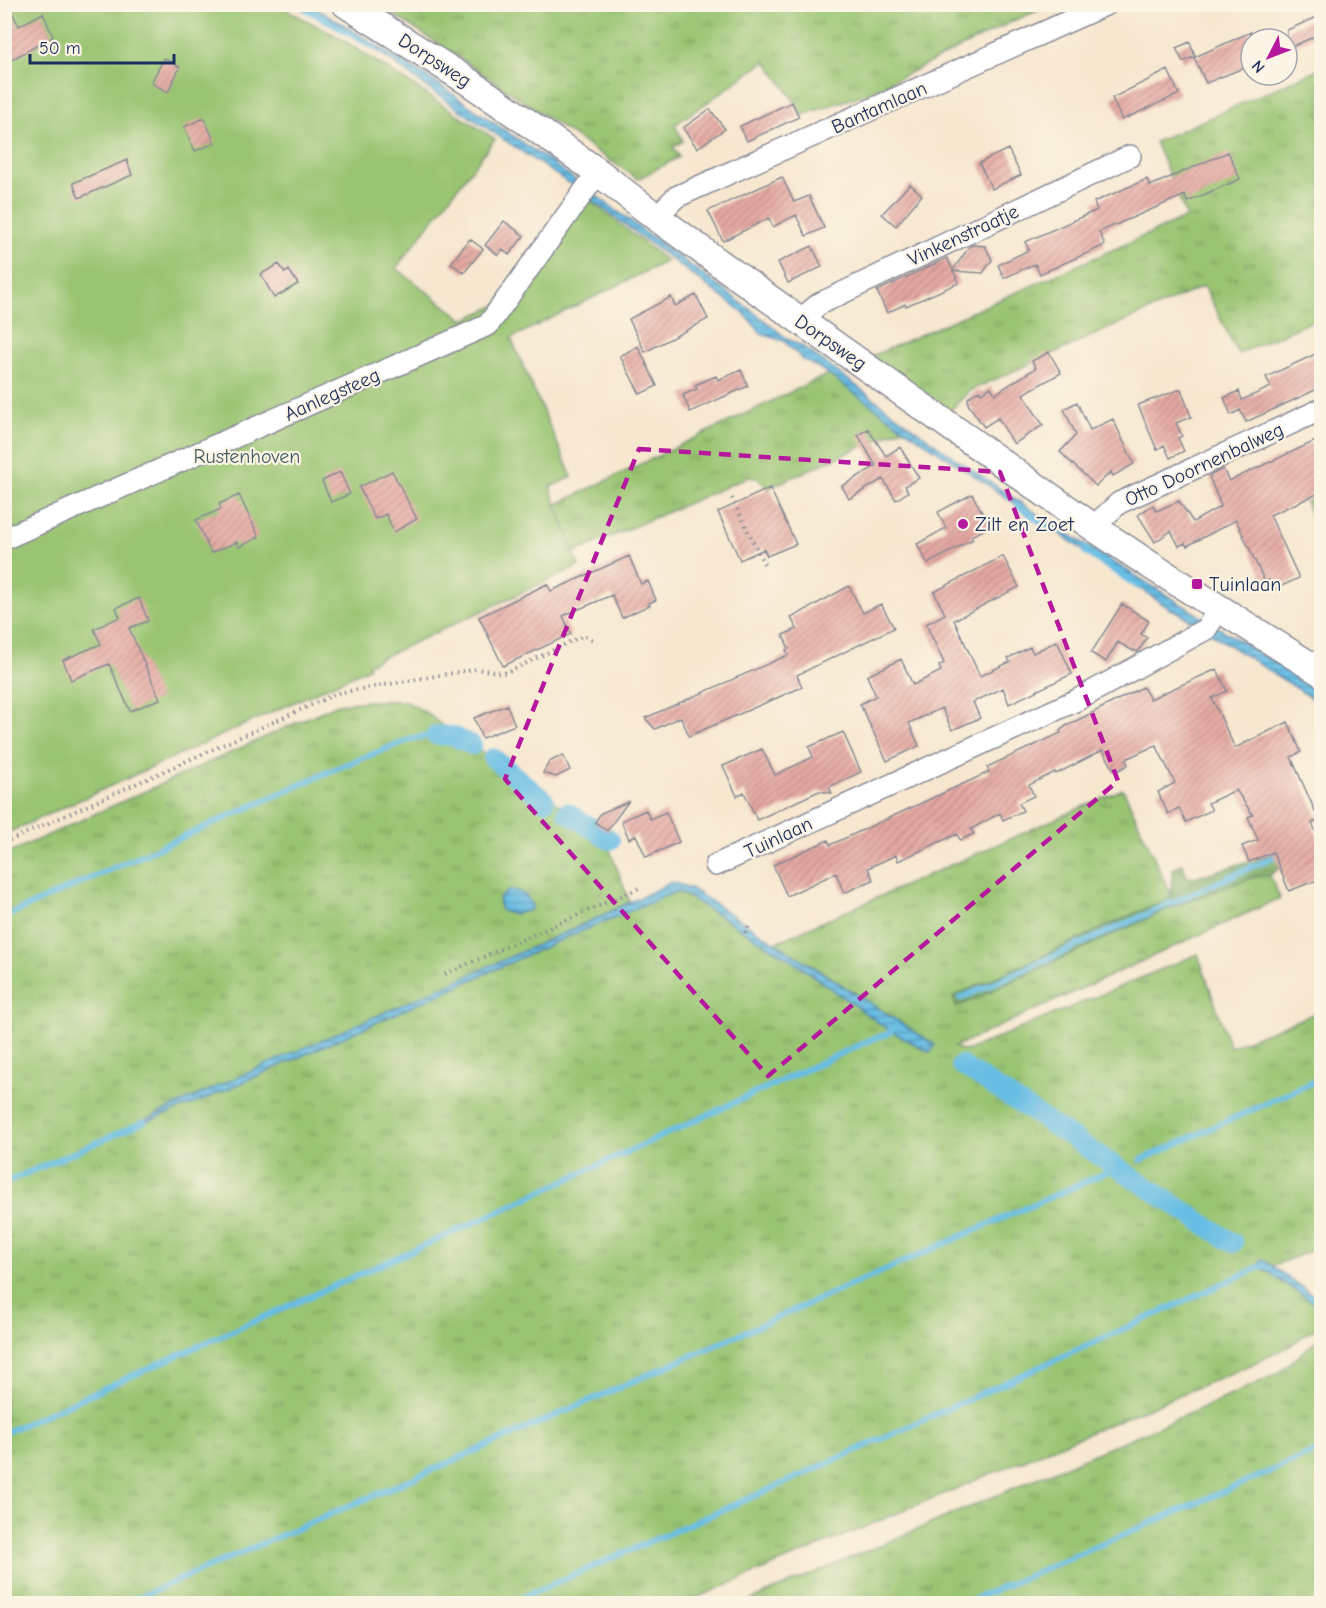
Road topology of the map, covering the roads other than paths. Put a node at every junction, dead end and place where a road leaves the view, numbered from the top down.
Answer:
1 (346, 4) edge
2 (1107, 4) edge
3 (1130, 156) dead end
4 (589, 184) junction
5 (656, 218) junction
6 (800, 320) junction
7 (1322, 409) edge
8 (1092, 527) junction
9 (4, 539) edge
10 (1219, 609) junction
11 (1322, 673) edge
12 (716, 865) dead end

1 - 4 street, Dorpsweg
2 - 5 street, Bantamlaan
3 - 6 street, Vinkenstraatje
4 - 5 street, Dorpsweg
4 - 9 street, Aanlegsteeg
5 - 6 street, Dorpsweg
6 - 8 street, Dorpsweg
7 - 8 street, Otto Doornenbalweg
8 - 10 street, Dorpsweg
10 - 11 street, Dorpsweg
10 - 12 street, Tuinlaan

